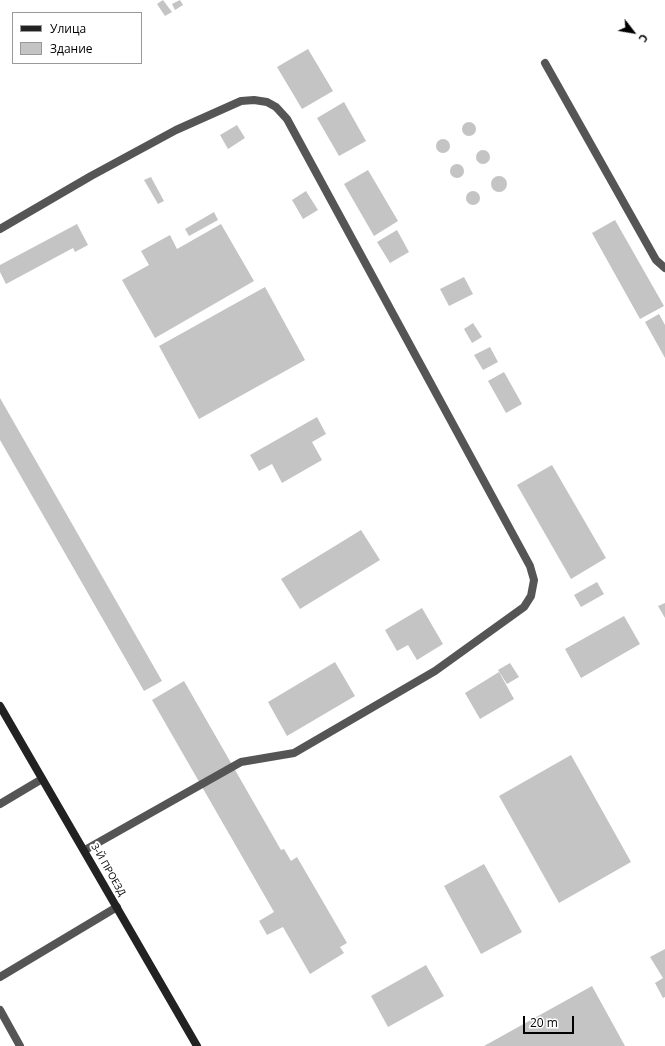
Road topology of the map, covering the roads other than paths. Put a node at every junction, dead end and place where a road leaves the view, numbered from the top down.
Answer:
1 (545, 63) dead end
2 (0, 229) edge
3 (665, 268) edge
4 (0, 706) edge
5 (42, 779) junction
6 (0, 804) edge
7 (85, 850) junction
8 (117, 907) junction
9 (0, 977) edge
10 (0, 1010) edge
11 (20, 1046) edge
12 (197, 1046) edge

1 - 3 lane
2 - 7 lane
4 - 5 street, 3-Й ПРОЕЗД
5 - 6 lane
5 - 7 street, 3-Й ПРОЕЗД
7 - 8 street, 3-Й ПРОЕЗД
8 - 9 lane
8 - 12 street, 3-Й ПРОЕЗД
10 - 11 lane

